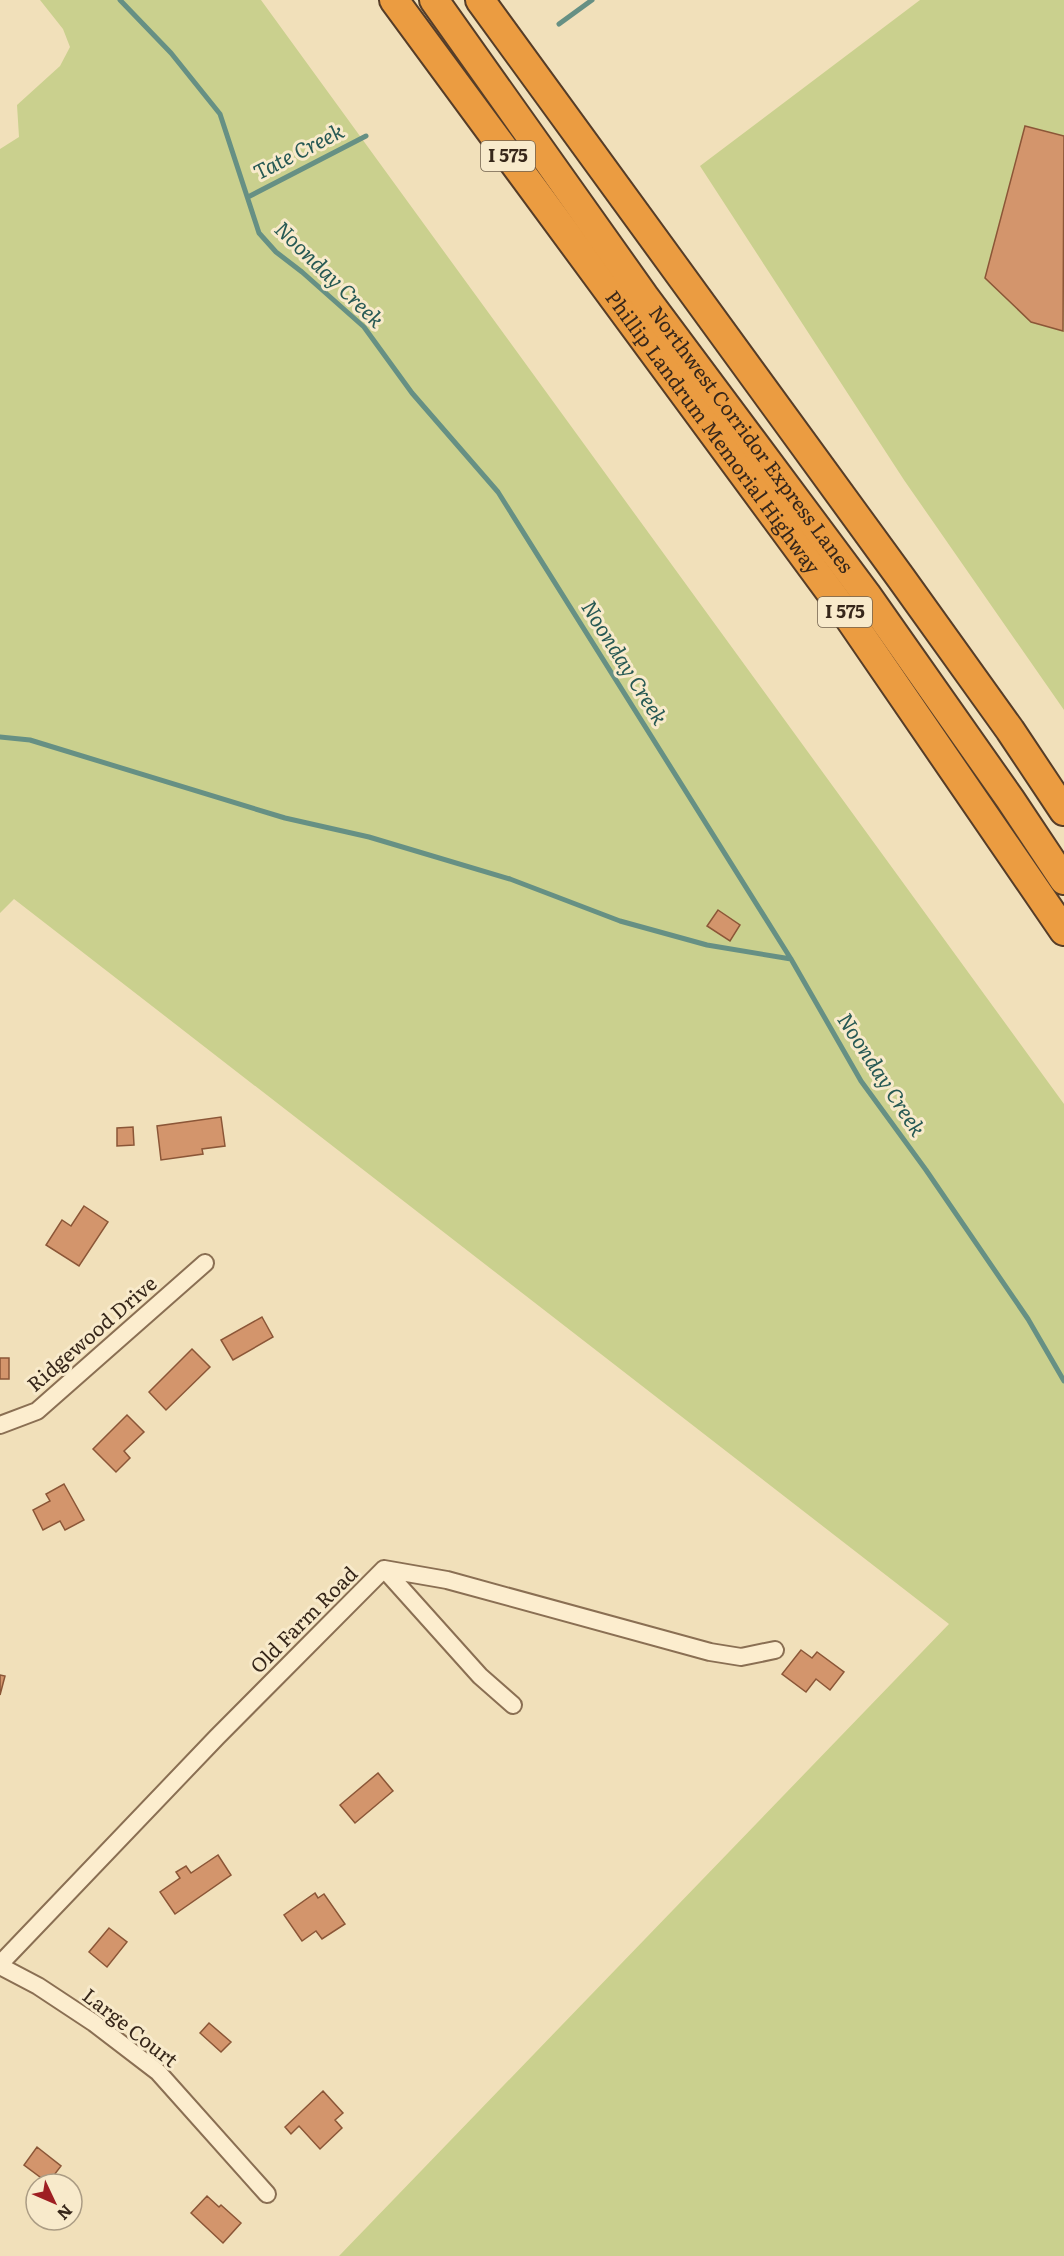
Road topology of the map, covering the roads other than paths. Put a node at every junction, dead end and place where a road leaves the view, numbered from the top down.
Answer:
1 (394, 0) edge
2 (434, 0) edge
3 (480, 0) edge
4 (1064, 811) edge
5 (1064, 880) edge
6 (1064, 931) edge
7 (205, 1263) dead end
8 (0, 1425) edge
9 (384, 1569) junction
10 (776, 1650) dead end
11 (513, 1705) dead end
12 (0, 1965) edge
13 (267, 2194) dead end

1 - 6 highway, Phillip Landrum Memorial Highway / I 575
2 - 5 highway, Northwest Corridor Express Lanes
3 - 4 highway
7 - 8 street, Ridgewood Drive
9 - 10 street, Old Farm Road
9 - 11 street
9 - 12 street, Old Farm Road
12 - 13 street, Large Court

